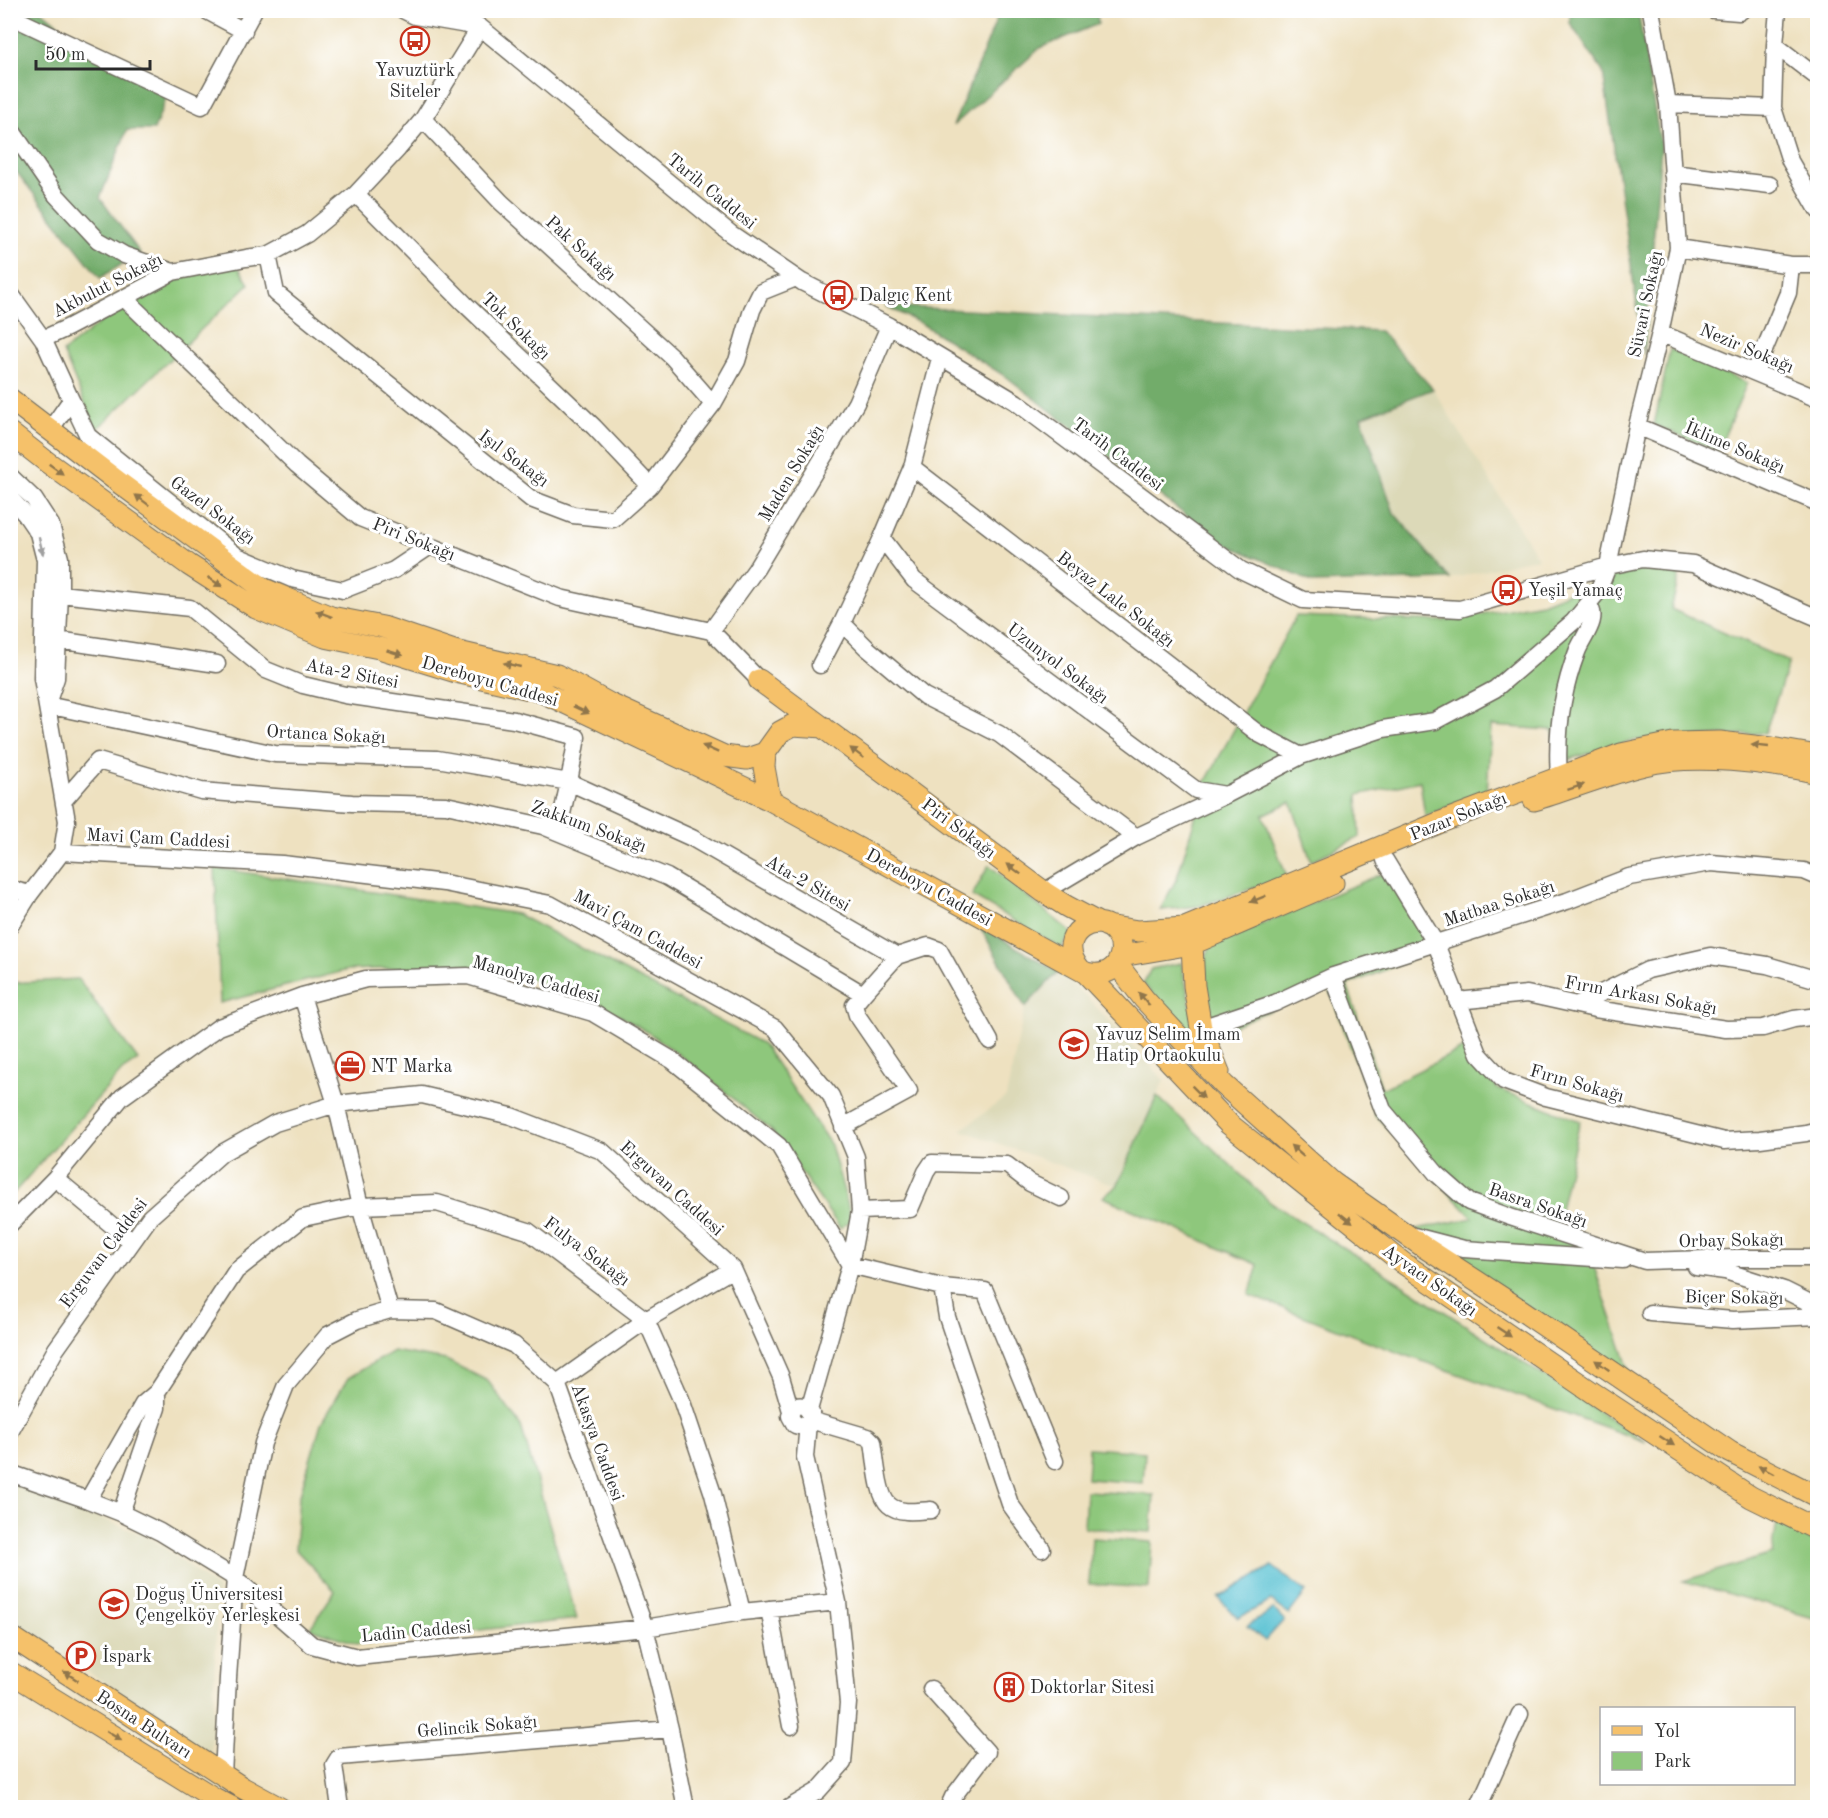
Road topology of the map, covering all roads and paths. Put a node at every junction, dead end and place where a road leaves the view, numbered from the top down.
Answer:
1 (205, 10) edge
2 (254, 10) edge
3 (403, 10) edge
4 (455, 10) edge
5 (1651, 10) edge
6 (1714, 10) edge
7 (1742, 10) edge
8 (1778, 10) edge
9 (10, 16) edge
10 (480, 27) junction
11 (244, 31) junction
12 (1775, 45) junction
13 (1818, 78) edge
14 (1668, 104) junction
15 (1773, 108) junction
16 (423, 119) junction
17 (10, 128) edge
18 (1672, 173) junction
19 (1770, 185) dead end
20 (356, 194) junction
21 (1818, 210) edge
22 (1678, 248) junction
23 (268, 255) junction
24 (1791, 265) junction
25 (1818, 266) edge
26 (173, 272) junction
27 (796, 278) junction
28 (10, 294) edge
29 (124, 298) junction
30 (889, 326) junction
31 (1660, 333) junction
32 (43, 339) junction
33 (940, 358) junction
34 (1755, 372) junction
35 (10, 399) edge
36 (1818, 399) edge
37 (71, 400) junction
38 (713, 404) junction
39 (1637, 426) junction
40 (50, 430) junction
41 (10, 433) edge
42 (912, 467) junction
43 (10, 476) edge
44 (650, 486) junction
45 (10, 498) edge
46 (1818, 503) edge
47 (882, 538) junction
48 (430, 546) junction
49 (1608, 566) junction
50 (60, 594) junction
51 (1588, 605) junction
52 (1818, 618) edge
53 (842, 624) junction
54 (711, 631) junction
55 (58, 640) junction
56 (217, 664) dead end
57 (820, 665) dead end
58 (759, 680) junction
59 (47, 705) junction
60 (823, 727) junction
61 (780, 732) junction
62 (765, 753) junction
63 (1301, 756) junction
64 (1818, 756) edge
65 (1818, 773) edge
66 (1559, 777) junction
67 (569, 782) junction
68 (1226, 795) junction
69 (64, 800) junction
70 (770, 800) junction
71 (558, 832) junction
72 (1136, 837) junction
73 (62, 852) junction
74 (1385, 860) junction
75 (1818, 877) edge
76 (11, 888) edge
77 (1044, 892) junction
78 (30, 894) junction
79 (1103, 925) junction
80 (10, 926) edge
81 (1192, 944) junction
82 (1436, 944) junction
83 (897, 956) junction
84 (1119, 960) junction
85 (1082, 971) junction
86 (1333, 976) junction
87 (1818, 980) edge
88 (863, 994) junction
89 (302, 996) junction
90 (1457, 1001) junction
91 (1577, 1005) junction
92 (1818, 1016) edge
93 (1201, 1028) junction
94 (990, 1041) dead end
95 (1224, 1085) junction
96 (336, 1104) junction
97 (843, 1127) junction
98 (1818, 1130) edge
99 (55, 1178) junction
100 (1061, 1198) dead end
101 (360, 1206) junction
102 (860, 1211) junction
103 (10, 1224) edge
104 (1404, 1233) junction
105 (132, 1242) junction
106 (1818, 1258) edge
107 (1645, 1261) junction
108 (850, 1265) junction
109 (733, 1269) junction
110 (942, 1287) junction
111 (1818, 1307) edge
112 (390, 1310) junction
113 (1650, 1313) dead end
114 (1818, 1316) edge
115 (646, 1320) junction
116 (557, 1383) junction
117 (157, 1392) junction
118 (803, 1416) junction
119 (10, 1432) edge
120 (1055, 1461) dead end
121 (10, 1473) edge
122 (1818, 1497) edge
123 (88, 1500) junction
124 (931, 1510) dead end
125 (122, 1513) junction
126 (1818, 1530) edge
127 (1042, 1550) dead end
128 (235, 1578) junction
129 (838, 1602) junction
130 (770, 1609) junction
131 (742, 1612) junction
132 (645, 1628) junction
133 (10, 1636) edge
134 (10, 1672) edge
135 (931, 1689) dead end
136 (1520, 1714) dead end
137 (791, 1726) dead end
138 (670, 1729) junction
139 (223, 1775) junction
140 (233, 1808) edge
141 (280, 1808) edge
142 (339, 1808) edge
143 (686, 1808) edge
144 (789, 1808) edge
145 (948, 1808) edge
146 (1478, 1808) edge

1 - 11 street
2 - 11 street
3 - 10 street, Tarih Caddesi
4 - 10 street, Tarih Caddesi
5 - 14 street, Süvari Sokağı
6 - 7 street
8 - 12 street
9 - 11 street
10 - 16 street, Akbulut Sokağı
10 - 27 street, Tarih Caddesi
12 - 13 street
12 - 15 street
14 - 15 street
14 - 18 street, Süvari Sokağı
15 - 21 street
16 - 20 street, Akbulut Sokağı
16 - 38 street, Pak Sokağı
17 - 26 street
18 - 19 street
18 - 22 street, Süvari Sokağı
20 - 23 street, Akbulut Sokağı
20 - 44 street, Tok Sokağı
22 - 24 street
22 - 31 street, Süvari Sokağı
23 - 26 street, Akbulut Sokağı
23 - 44 street, Işıl Sokağı
24 - 25 street
24 - 34 street
26 - 29 street, Akbulut Sokağı
27 - 30 street, Tarih Caddesi
27 - 38 street, Işıl Sokağı
28 - 32 street, Gazel Sokağı
29 - 32 street, Akbulut Sokağı
29 - 48 street, Piri Sokağı
30 - 33 street, Tarih Caddesi
30 - 54 street, Maden Sokağı
31 - 34 street, Nezir Sokağı
31 - 39 street, Süvari Sokağı
32 - 37 street, Gazel Sokağı
33 - 42 street
33 - 49 street, Tarih Caddesi
34 - 36 street, Nezir Sokağı
35 - 40 main road, Dereboyu Caddesi
37 - 40 street
37 - 48 street, Gazel Sokağı
38 - 44 street, Işıl Sokağı
39 - 46 street, İklime Sokağı
39 - 49 street, Süvari Sokağı
62 -> 40 main road, Dereboyu Caddesi
41 -> 70 main road, Dereboyu Caddesi
42 - 47 street
42 - 63 street, Beyaz Lale Sokağı
43 - 50 street
45 -> 59 street
47 - 53 street
47 - 68 street, Uzunyol Sokağı
48 - 54 street, Piri Sokağı
49 - 51 street
49 - 52 street, Tarih Caddesi
50 - 55 street
50 - 67 street, Ata-2 Sitesi
51 - 63 street
51 - 66 street
53 - 57 street
53 - 72 street
54 - 58 street
55 - 56 street
55 - 59 street
58 - 60 main road, Piri Sokağı
58 - 61 main road
59 - 67 street, Ortanca Sokağı
59 - 69 street
60 - 61 main road
77 -> 60 main road, Piri Sokağı
61 - 62 main road
62 - 70 main road
63 - 68 street
64 -> 66 main road, Pazar Sokağı
74 -> 65 main road, Pazar Sokağı
66 -> 79 main road, Pazar Sokağı
67 - 71 street, Ata-2 Sitesi
67 - 83 street, Ata-2 Sitesi
68 - 72 street
69 - 71 street, Zakkum Sokağı
69 - 73 street
70 - 85 main road, Dereboyu Caddesi
71 - 88 street, Zakkum Sokağı
72 - 77 street
73 - 78 street
73 - 97 street, Mavi Çam Caddesi
74 - 81 main road, Pazar Sokağı
74 - 82 street, Fırın Sokağı
75 - 82 street, Matbaa Sokağı
76 - 78 street
77 - 79 main road, Piri Sokağı
78 - 80 street
79 - 84 main road
79 - 85 main road
81 - 84 main road, Pazar Sokağı
81 - 93 main road
82 - 86 street, Matbaa Sokağı
82 - 90 street, Fırın Sokağı
83 - 88 street
83 - 94 street
84 - 85 main road
95 -> 84 main road
85 -> 126 main road, Ayvacı Sokağı
86 - 93 street, Matbaa Sokağı
86 - 107 street, Basra Sokağı
87 - 91 street
88 - 97 street
89 - 96 street
89 - 99 street, Manolya Caddesi
89 - 108 street, Manolya Caddesi
90 - 91 street, Fırın Arkası Sokağı
90 - 98 street, Fırın Sokağı
91 - 92 street, Fırın Arkası Sokağı
93 - 95 main road
104 -> 95 main road
96 - 101 street
96 - 105 street, Erguvan Caddesi
96 - 109 street, Erguvan Caddesi
97 - 102 street, Mavi Çam Caddesi
99 - 103 street, Manolya Caddesi
99 - 105 street
100 - 102 street
101 - 112 street
101 - 115 street, Fulya Sokağı
101 - 117 street, Fulya Sokağı
102 - 108 street, Mavi Çam Caddesi
104 - 107 street, Ayvacı Sokağı
122 -> 104 main road
105 - 119 street, Erguvan Caddesi
106 - 107 street, Orbay Sokağı
107 - 111 street, Ayvacı Sokağı
108 - 110 street
108 - 118 street, Mavi Çam Caddesi
109 - 115 street
109 - 118 street, Erguvan Caddesi
110 - 120 street
110 - 127 street
112 - 116 street, Akasya Caddesi
112 - 128 street, Akasya Caddesi
113 - 114 street, Biçer Sokağı
115 - 116 street
115 - 131 street, Fulya Sokağı
116 - 132 street, Akasya Caddesi
117 - 123 street, Fulya Sokağı
117 - 125 street
118 - 124 street
118 - 129 street, Erguvan Caddesi
121 - 123 street, Ladin Caddesi
123 - 125 street, Ladin Caddesi
125 - 128 street, Ladin Caddesi
128 - 132 street, Ladin Caddesi
128 - 139 street, Akasya Caddesi
129 - 130 street, Ladin Caddesi
129 - 144 street, Erguvan Caddesi
130 - 131 street, Ladin Caddesi
130 - 137 street
131 - 132 street, Ladin Caddesi
132 - 138 street, Akasya Caddesi
139 -> 133 main road, Bosna Bulvarı
134 -> 140 main road, Bosna Bulvarı
135 - 145 street
136 - 146 street
138 - 142 street, Gelincik Sokağı
138 - 143 street, Akasya Caddesi
139 - 141 main road, Bosna Bulvarı

